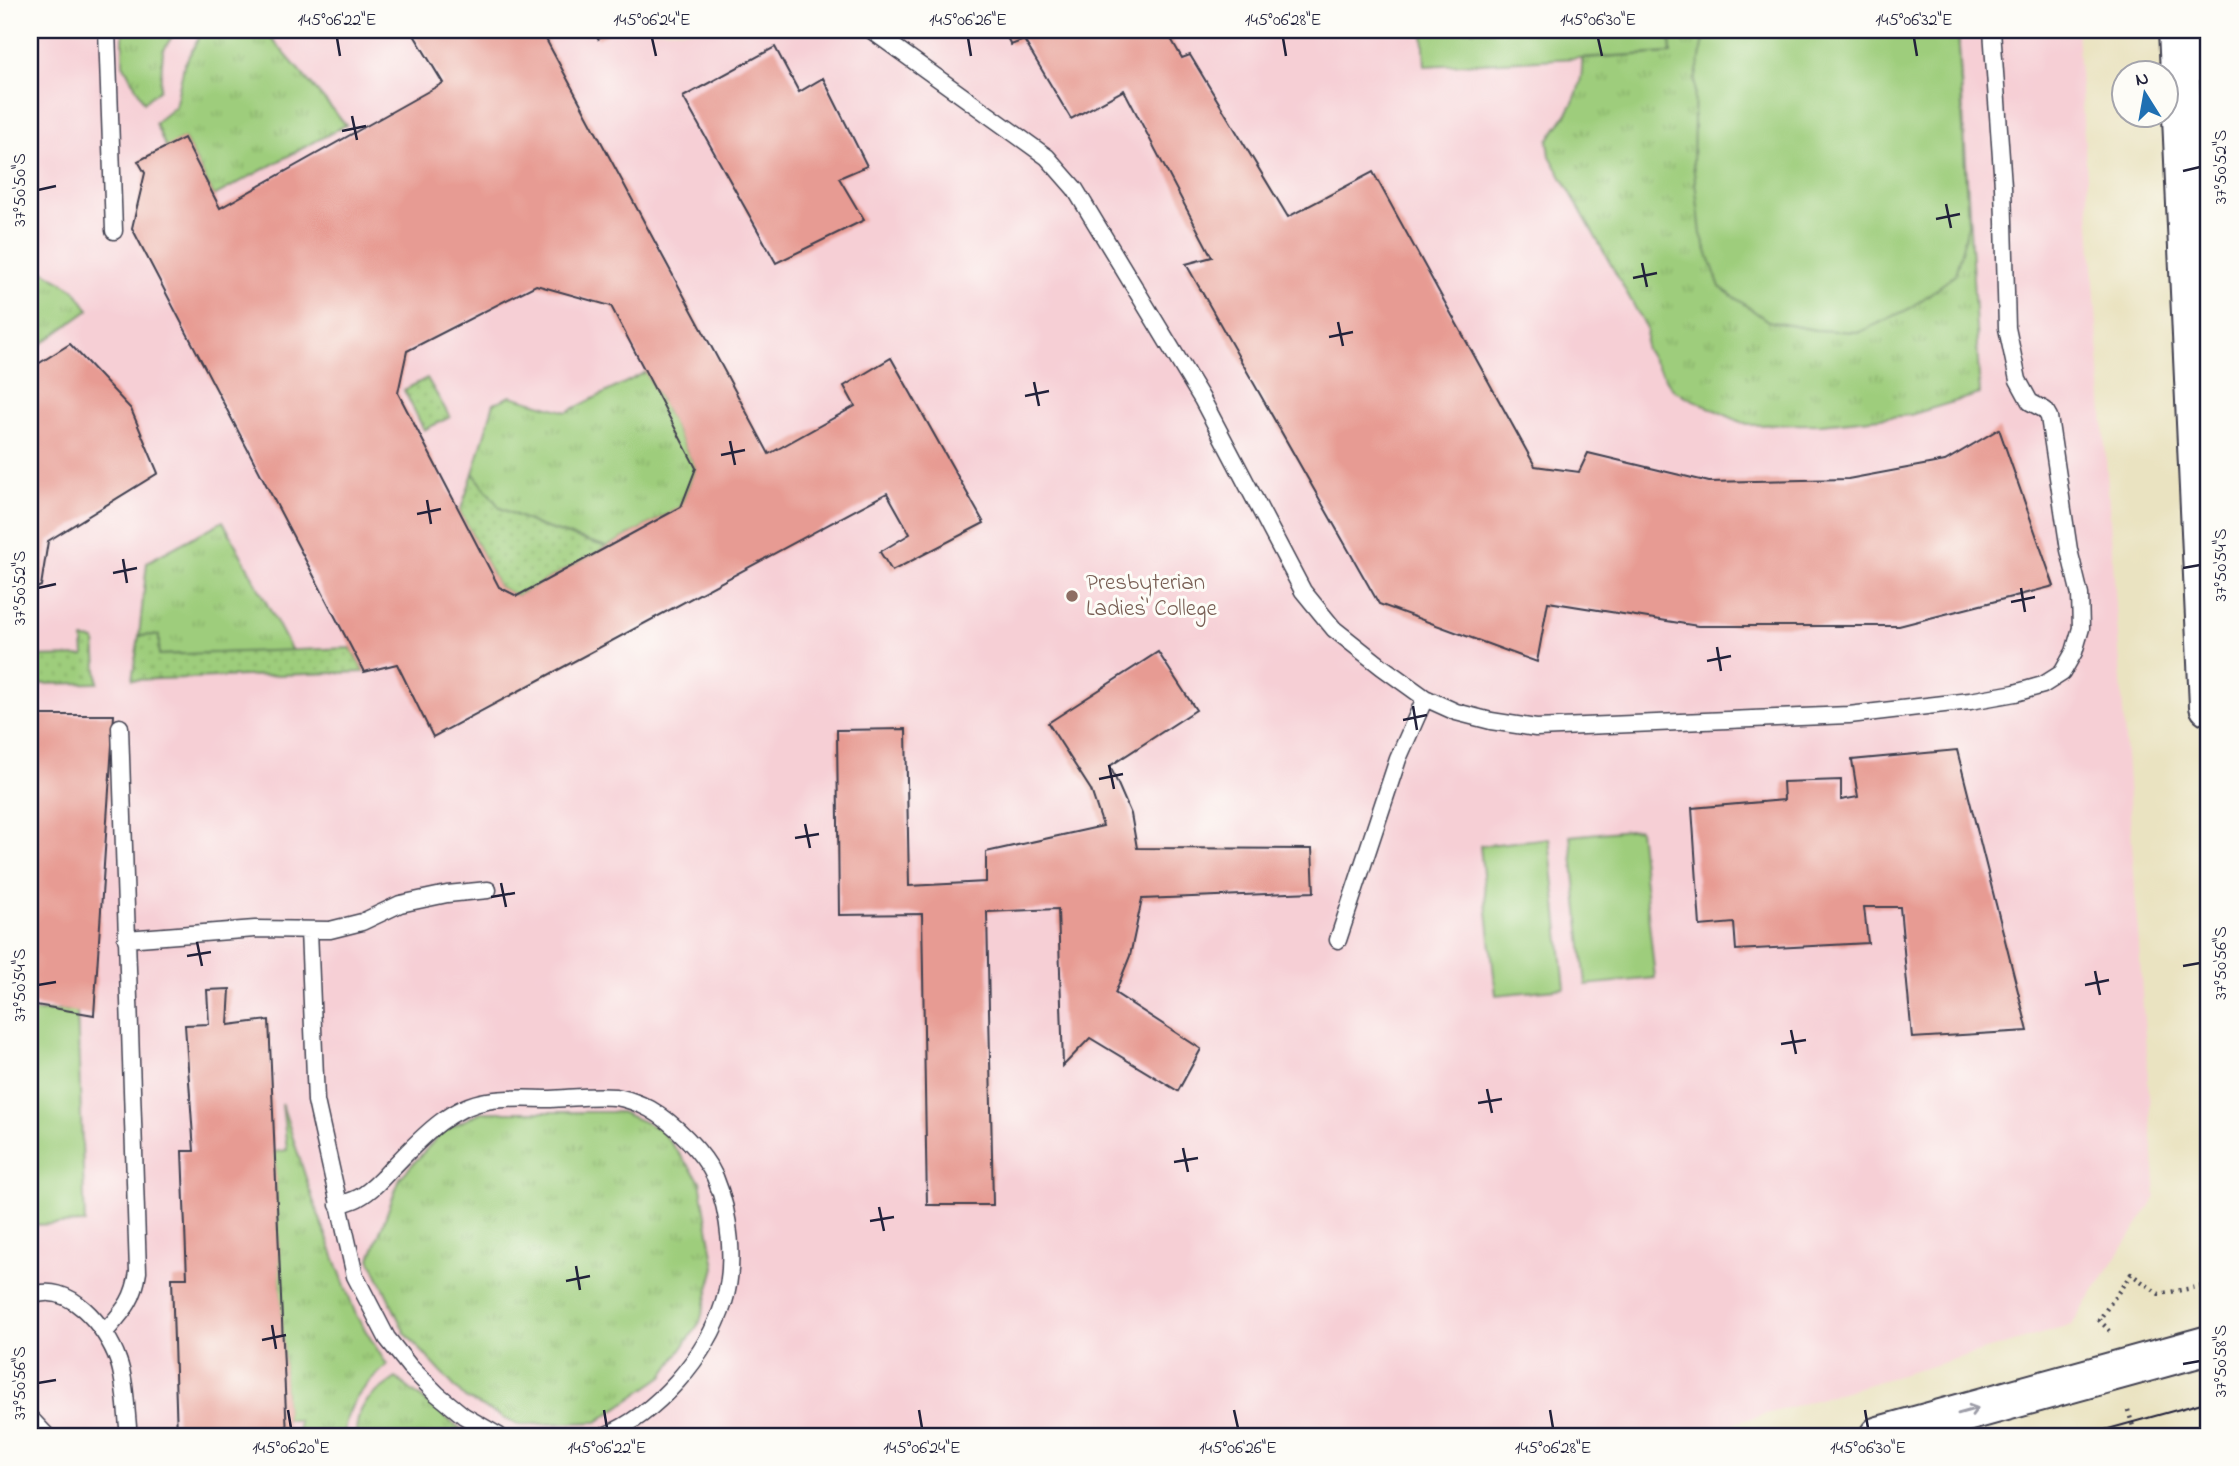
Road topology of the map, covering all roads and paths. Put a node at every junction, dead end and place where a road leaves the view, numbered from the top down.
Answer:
1 (107, 30) edge
2 (872, 30) edge
3 (1992, 30) edge
4 (2178, 30) edge
5 (114, 231) dead end
6 (1425, 698) junction
7 (2209, 706) edge
8 (120, 727) dead end
9 (488, 890) dead end
10 (309, 930) junction
11 (126, 939) junction
12 (1338, 940) dead end
13 (338, 1205) junction
14 (2209, 1284) edge
15 (30, 1297) edge
16 (2099, 1320) dead end
17 (105, 1332) junction
18 (2209, 1345) edge
19 (30, 1418) edge
20 (47, 1436) edge
21 (129, 1436) edge
22 (499, 1436) edge
23 (604, 1436) edge
24 (1879, 1436) edge

1 - 5 lane
2 - 6 lane
3 - 6 lane
4 - 7 main road
6 - 12 lane
8 - 11 lane
9 - 10 lane
10 - 11 lane
10 - 13 lane
11 - 17 lane
13 - 22 lane
13 - 23 lane
14 - 16 path
15 - 17 lane
17 - 21 lane
24 -> 18 main road
19 - 20 lane

